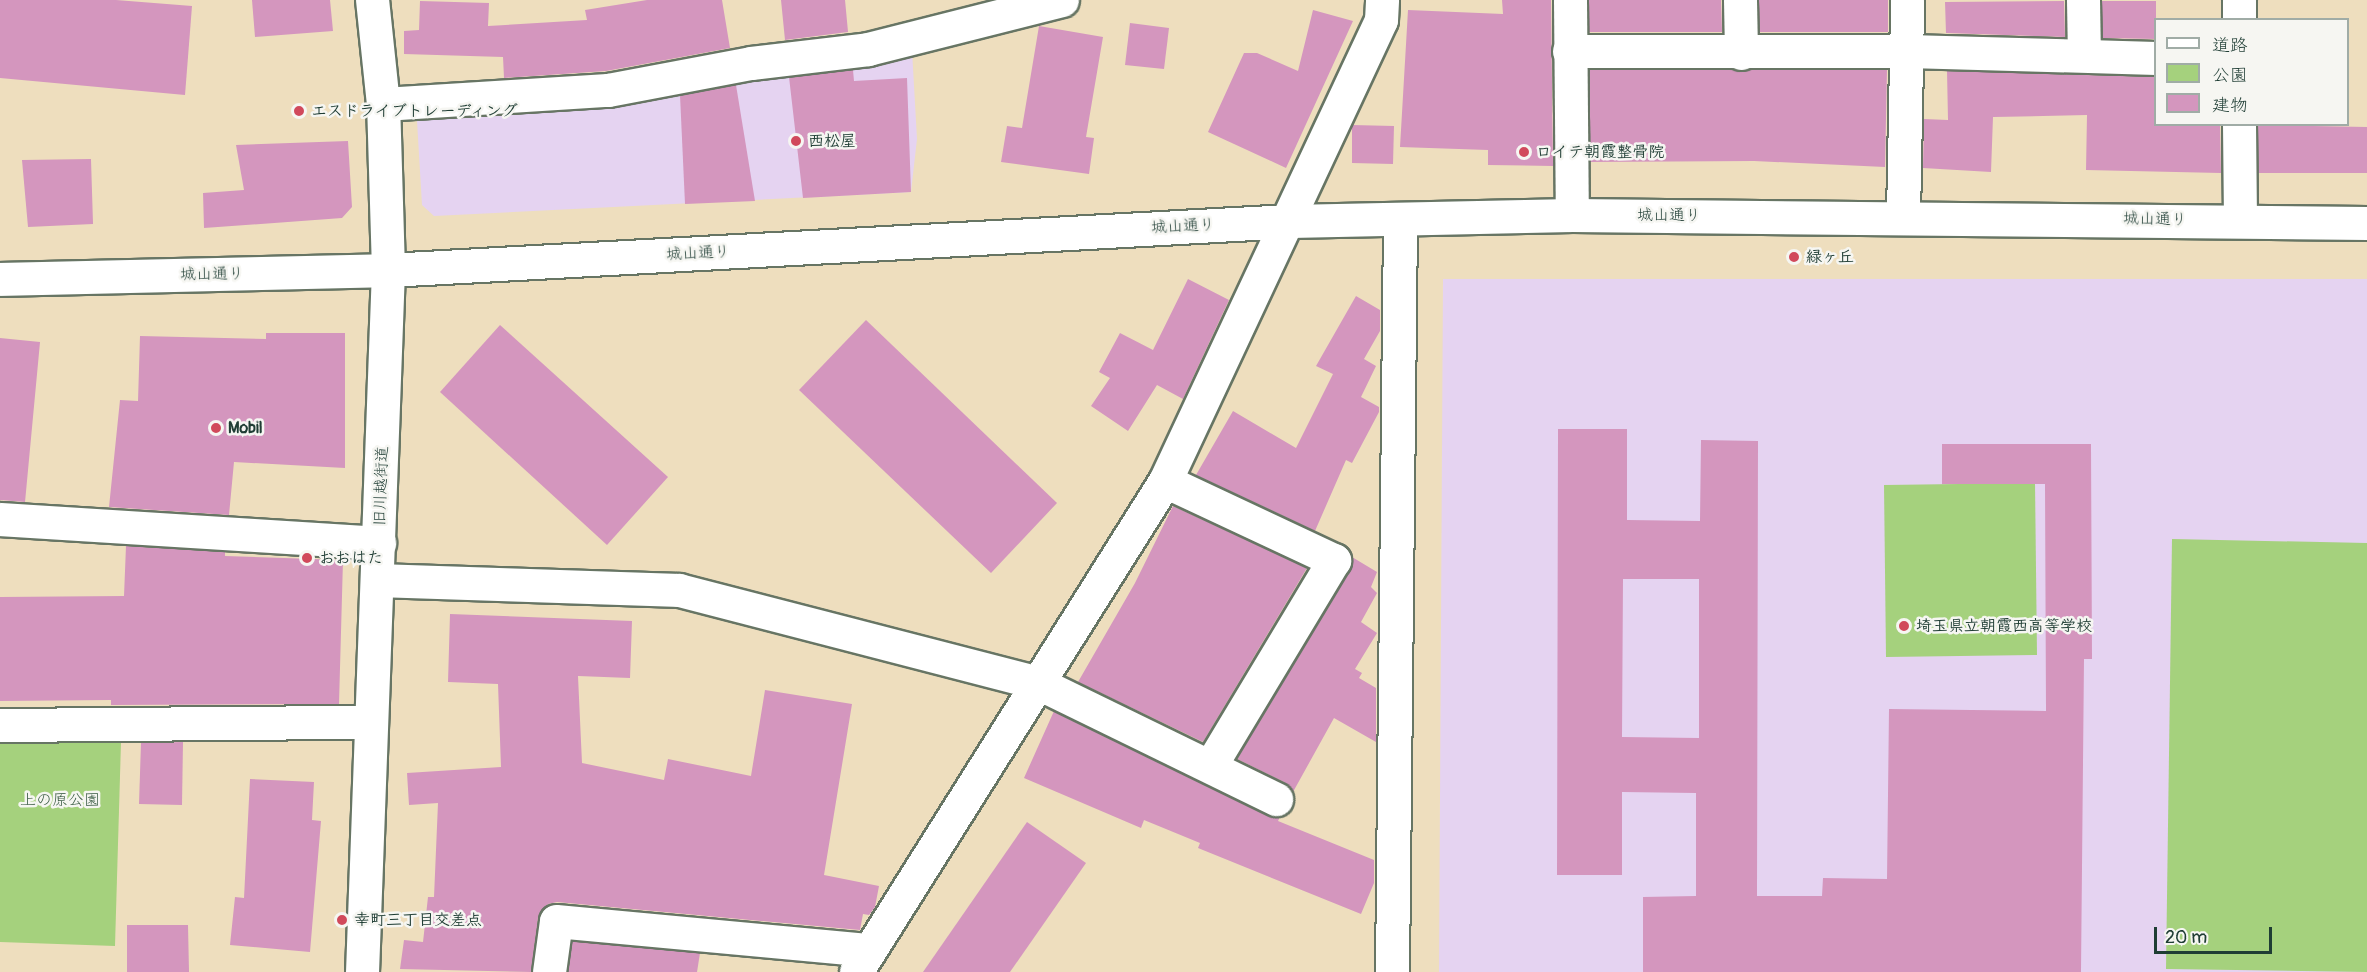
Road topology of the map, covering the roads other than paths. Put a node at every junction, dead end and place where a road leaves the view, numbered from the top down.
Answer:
1 (372, 0) edge
2 (1062, 0) edge
3 (1570, 0) edge
4 (1740, 0) edge
5 (1907, 0) edge
6 (2083, 0) edge
7 (2240, 0) edge
8 (1373, 1) edge
9 (2239, 18) edge
10 (1569, 51) junction
11 (1908, 51) junction
12 (1741, 53) junction
13 (2084, 55) junction
14 (2154, 58) edge
15 (383, 104) junction
16 (2239, 126) edge
17 (1572, 215) junction
18 (1903, 217) junction
19 (1400, 219) junction
20 (1290, 220) junction
21 (2240, 220) junction
22 (2367, 223) edge
23 (388, 270) junction
24 (0, 279) edge
25 (1165, 481) junction
26 (0, 519) edge
27 (379, 543) junction
28 (378, 580) junction
29 (1038, 682) junction
30 (371, 722) junction
31 (0, 725) edge
32 (1211, 765) junction
33 (1276, 799) dead end
34 (863, 961) edge
35 (362, 972) edge
36 (549, 972) edge
37 (1392, 972) edge

1 - 15 street, 旧川越街道
2 - 15 street
3 - 10 street
4 - 12 street
5 - 11 street
6 - 13 street
7 - 9 street
8 - 20 street
10 - 12 street
10 - 17 street
11 - 12 street
11 - 13 street
11 - 18 street
13 - 14 street
15 - 23 street, 旧川越街道
16 - 21 street
17 - 18 street, 城山通り
17 - 19 street, 城山通り
18 - 21 street, 城山通り
19 - 20 street, 城山通り
19 - 37 street
20 - 23 street, 城山通り
20 - 25 street
21 - 22 street, 城山通り
23 - 24 street, 城山通り
23 - 27 street, 旧川越街道
25 - 29 street
25 - 32 street
26 - 27 street
27 - 28 street, 旧川越街道
28 - 29 street
28 - 30 street, 旧川越街道
29 - 32 street
29 - 34 street
30 - 31 street
30 - 35 street, 旧川越街道
32 - 33 street
34 - 36 street

